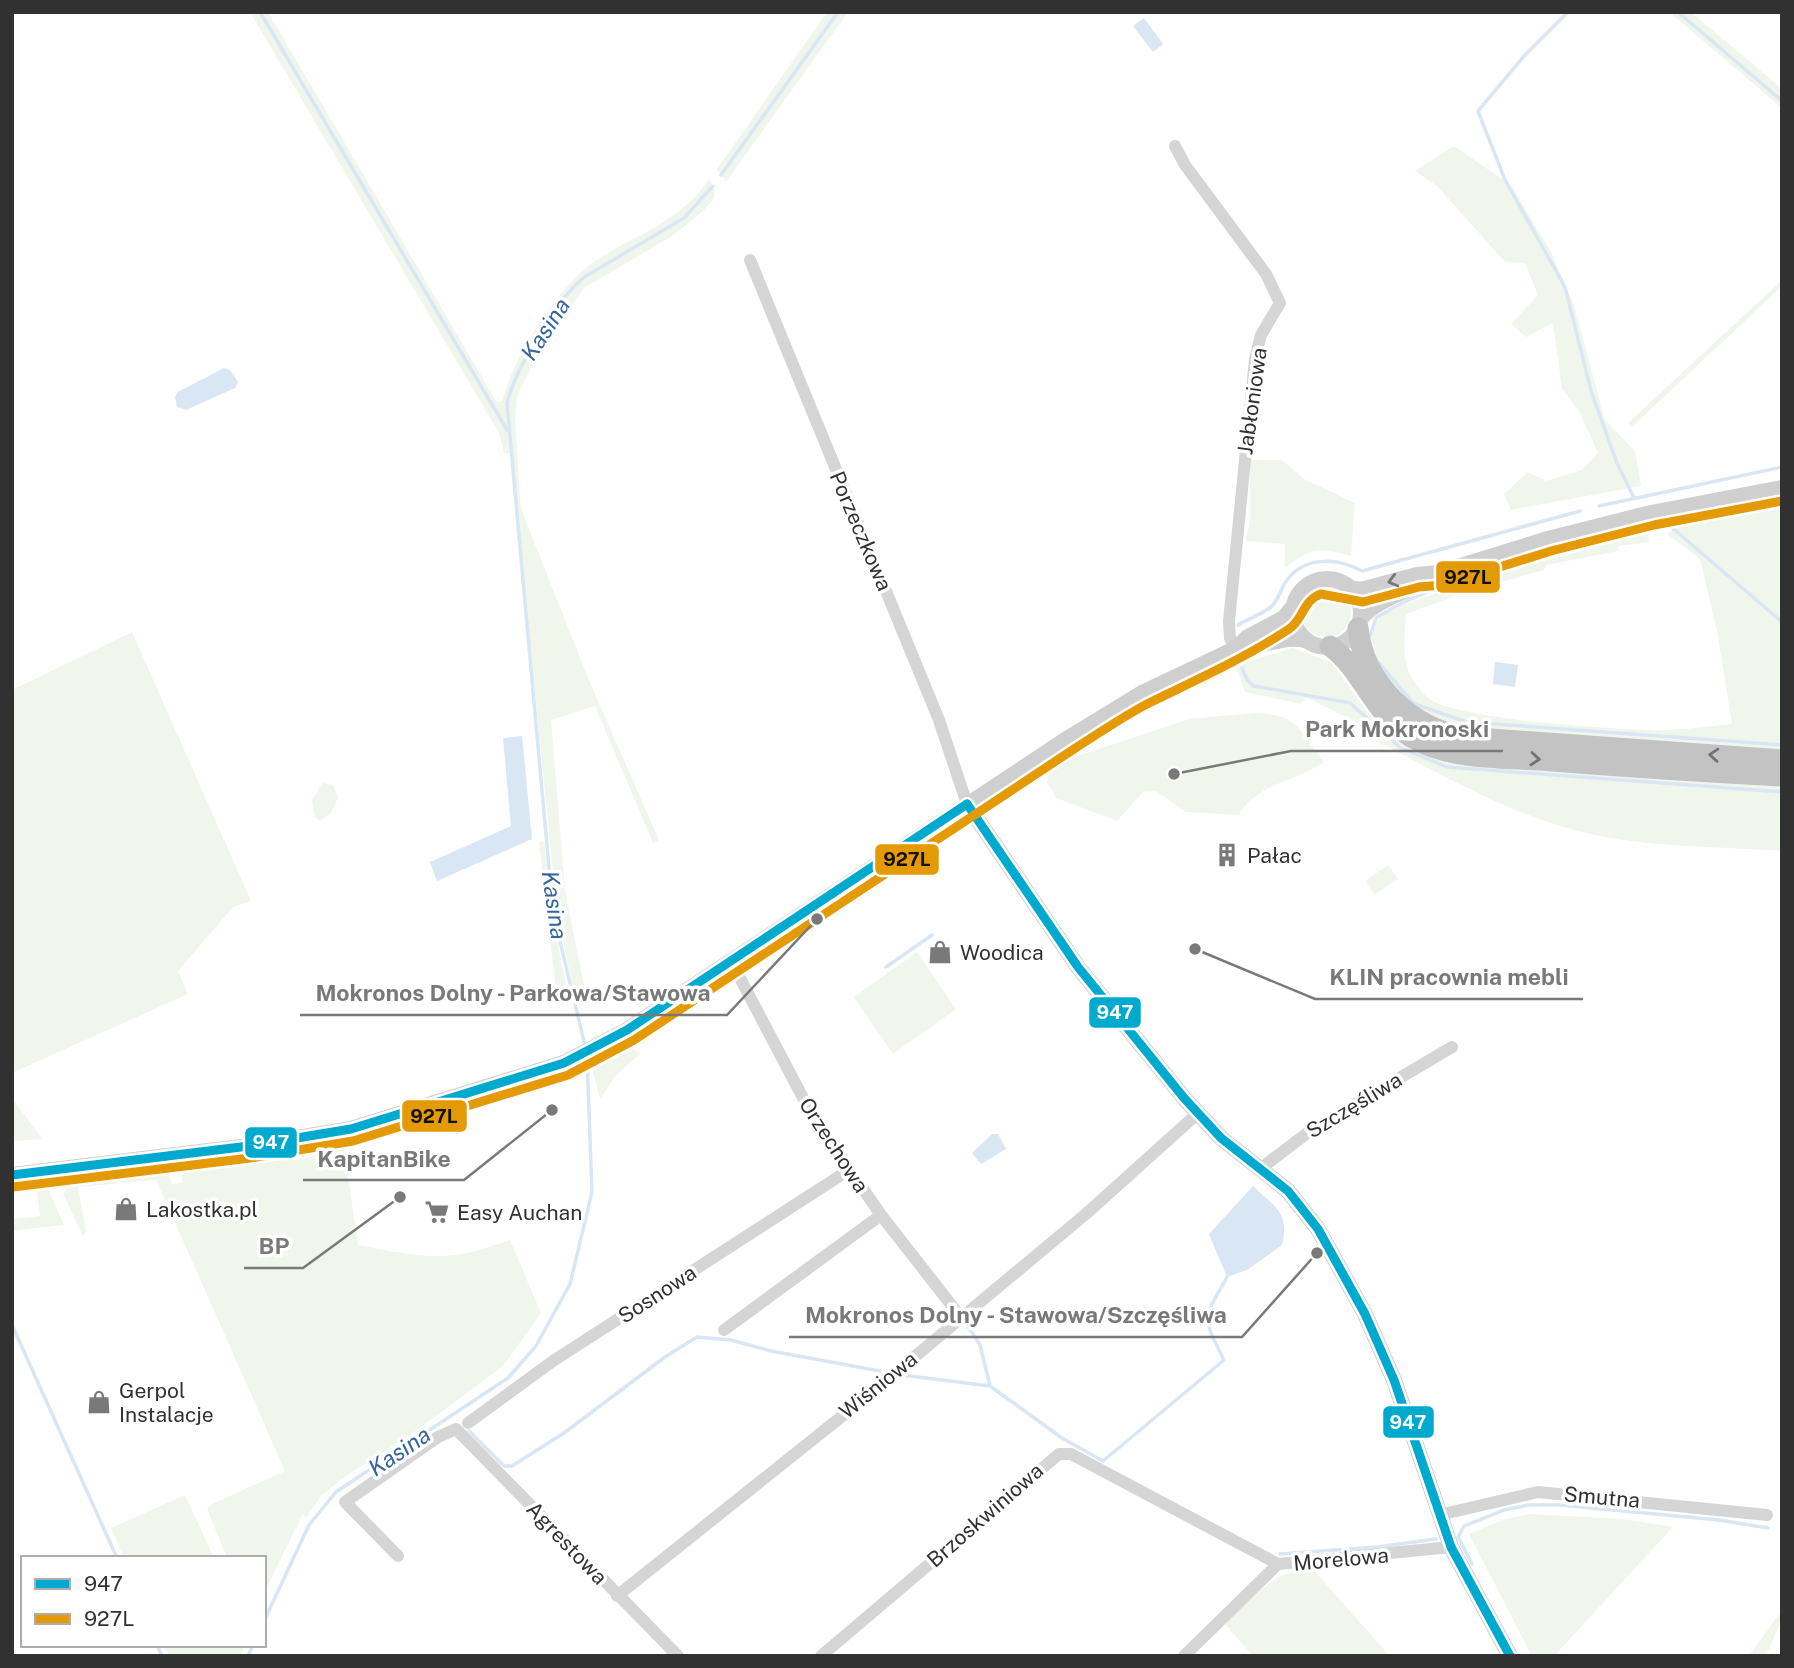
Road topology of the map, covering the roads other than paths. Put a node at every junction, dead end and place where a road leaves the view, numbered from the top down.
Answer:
1 (1175, 146) dead end
2 (750, 260) dead end
3 (1782, 488) edge
4 (1438, 573) junction
5 (1348, 588) junction
6 (1292, 608) junction
7 (1359, 623) junction
8 (1305, 640) junction
9 (1330, 646) junction
10 (1235, 649) junction
11 (1782, 760) edge
12 (1782, 776) edge
13 (967, 804) junction
14 (731, 961) junction
15 (1452, 1047) dead end
16 (1197, 1114) junction
17 (1260, 1169) junction
18 (849, 1170) junction
19 (12, 1175) edge
20 (881, 1215) junction
21 (960, 1316) junction
22 (724, 1330) dead end
23 (462, 1426) junction
24 (1439, 1515) junction
25 (1767, 1515) dead end
26 (1451, 1546) junction
27 (398, 1556) dead end
28 (1278, 1564) junction
29 (617, 1596) junction
30 (678, 1656) edge
31 (821, 1656) edge
32 (1184, 1656) edge
33 (1510, 1656) edge

1 - 10 street, Jabłoniowa
2 - 13 street, Porzeczkowa
3 - 4 main road
4 -> 5 main road
4 - 7 main road
5 - 6 main road
5 - 7 main road
6 - 8 main road
6 - 10 main road
7 - 9 main road
11 -> 7 highway
8 - 9 main road
8 - 10 main road
9 -> 12 highway
10 - 13 main road
13 - 14 main road
13 - 16 main road
14 - 18 street, Orzechowa
14 - 19 main road
15 - 17 street, Szczęśliwa
16 - 17 main road
16 - 21 street, Wiśniowa
17 - 24 main road
18 - 20 street, Orzechowa
18 - 23 street, Sosnowa
20 - 21 street, Orzechowa
20 - 22 street
21 - 29 street, Wiśniowa
23 - 27 street, Sosnowa
23 - 29 street, Agrestowa
24 - 25 street, Smutna
24 - 26 main road
26 - 28 street, Morelowa
26 - 33 main road
28 - 31 street, Brzoskwiniowa
28 - 32 street, Morelowa
29 - 30 street, Agrestowa

